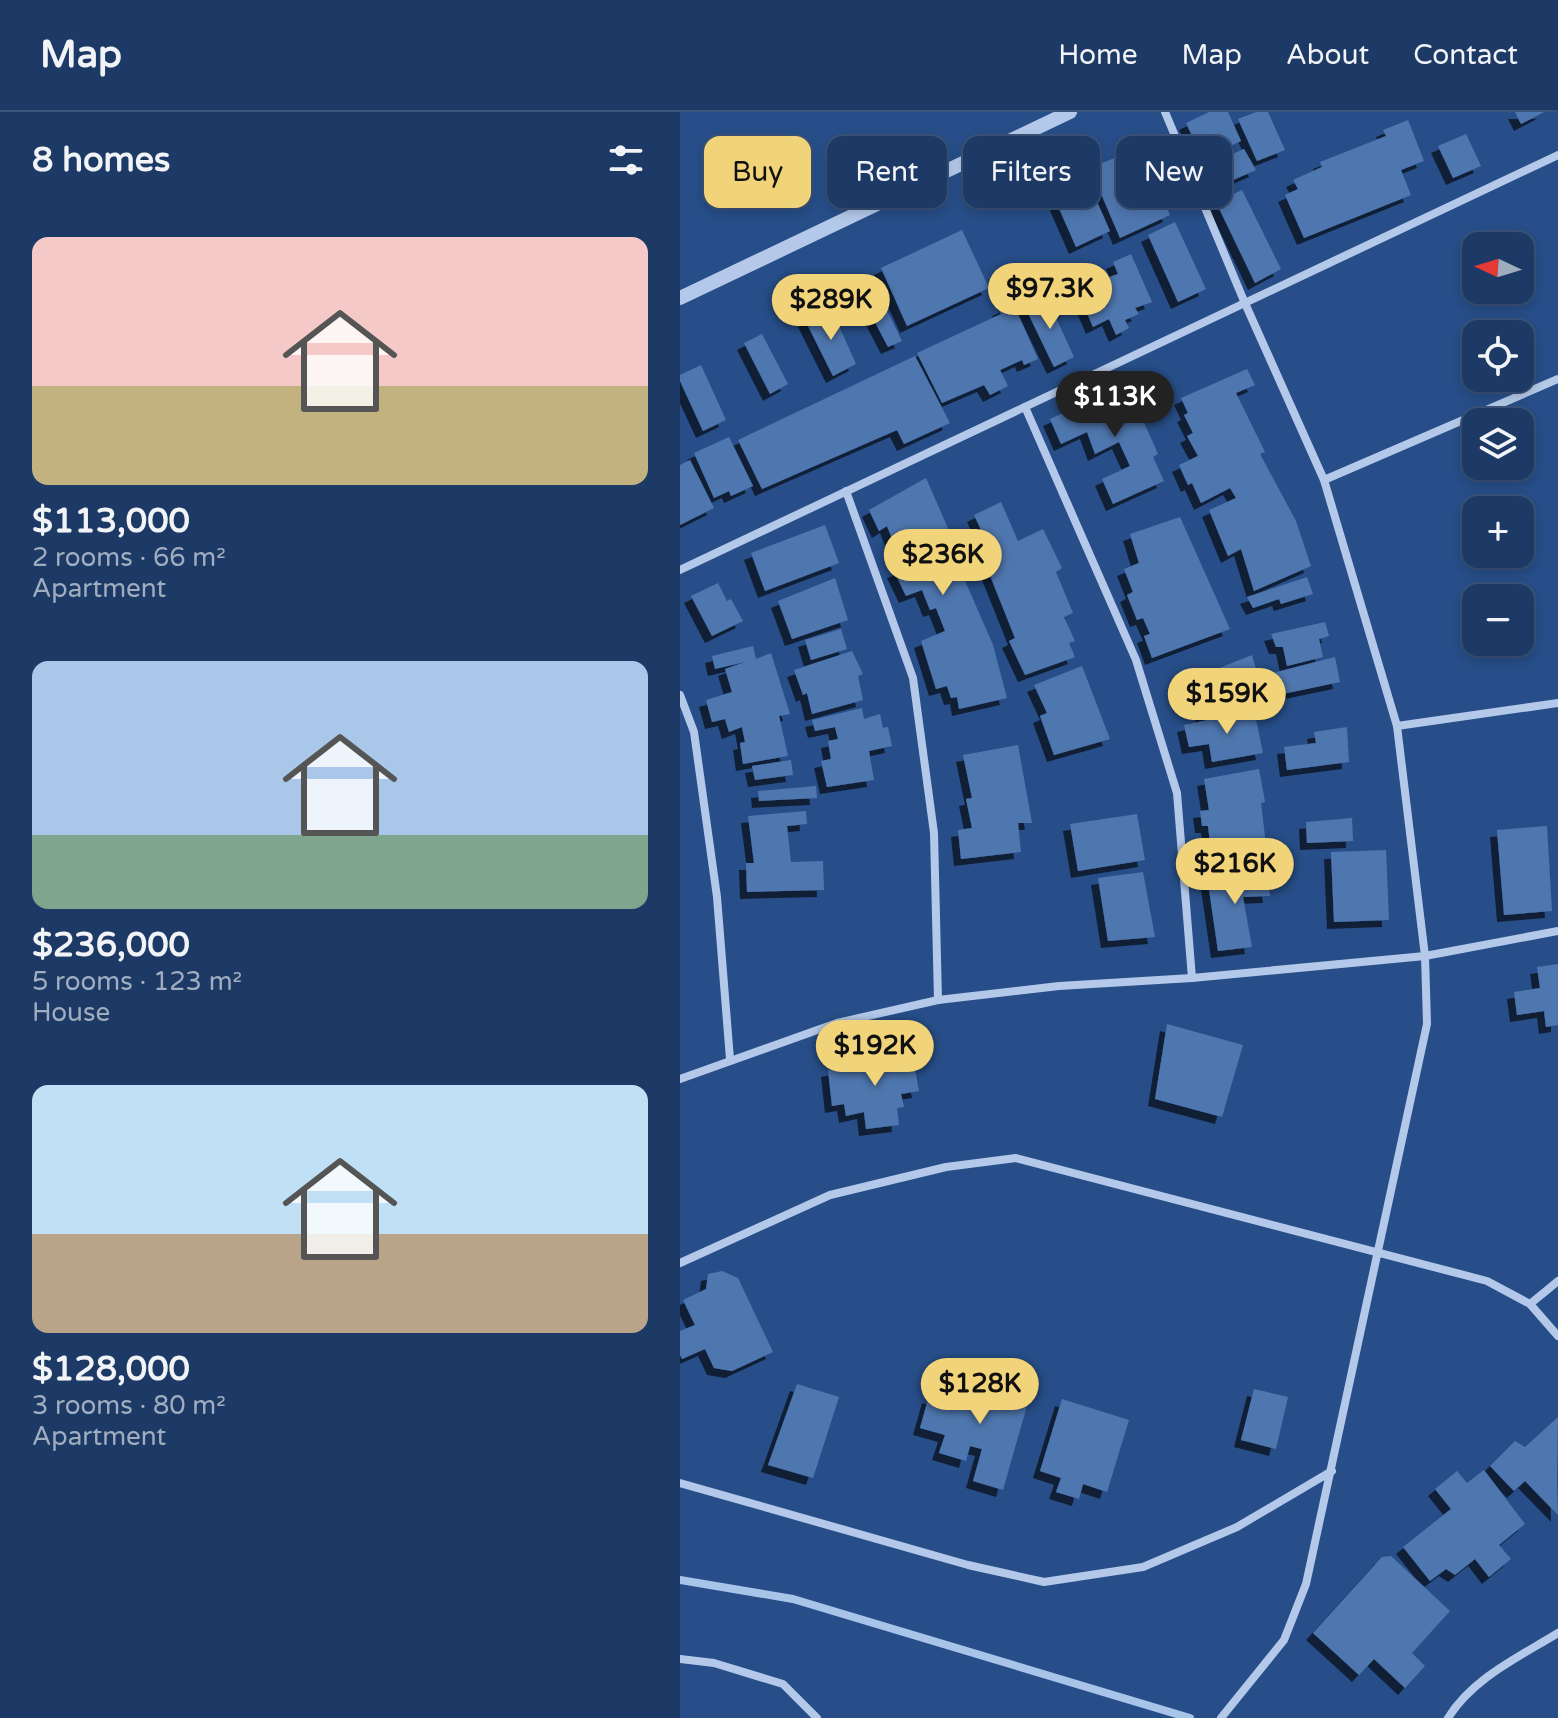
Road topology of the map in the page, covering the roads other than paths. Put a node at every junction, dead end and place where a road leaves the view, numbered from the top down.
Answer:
1 (1070, 112) edge
2 (1165, 112) edge
3 (1558, 155) edge
4 (680, 298) edge
5 (1244, 301) junction
6 (1558, 379) edge
7 (1025, 407) junction
8 (1324, 480) junction
9 (846, 491) junction
10 (680, 570) edge
11 (680, 695) edge
12 (1558, 703) edge
13 (1397, 726) junction
14 (1558, 931) edge
15 (1425, 956) junction
16 (1192, 978) junction
17 (938, 1000) junction
18 (730, 1059) junction
19 (680, 1079) edge
20 (1379, 1251) junction
21 (680, 1263) edge
22 (1558, 1281) edge
23 (1530, 1304) junction
24 (1558, 1336) edge
25 (1332, 1471) junction
26 (680, 1483) edge
27 (1558, 1633) edge
28 (680, 1659) edge
29 (817, 1718) edge
30 (1221, 1718) edge
31 (1448, 1718) edge

1 - 4 street
2 - 5 street
3 - 5 street
5 - 7 street
5 - 8 street
6 - 8 street
7 - 9 street
7 - 16 street
8 - 13 street
9 - 10 street
9 - 17 street
11 - 18 street
12 - 13 street
13 - 15 street
14 - 15 street
15 - 16 street
15 - 20 street
16 - 17 street
17 - 18 street
18 - 19 street
20 - 21 street
20 - 23 street
20 - 25 street
22 - 23 street
23 - 24 street
25 - 26 street
25 - 30 street
27 - 31 street
28 - 29 street

